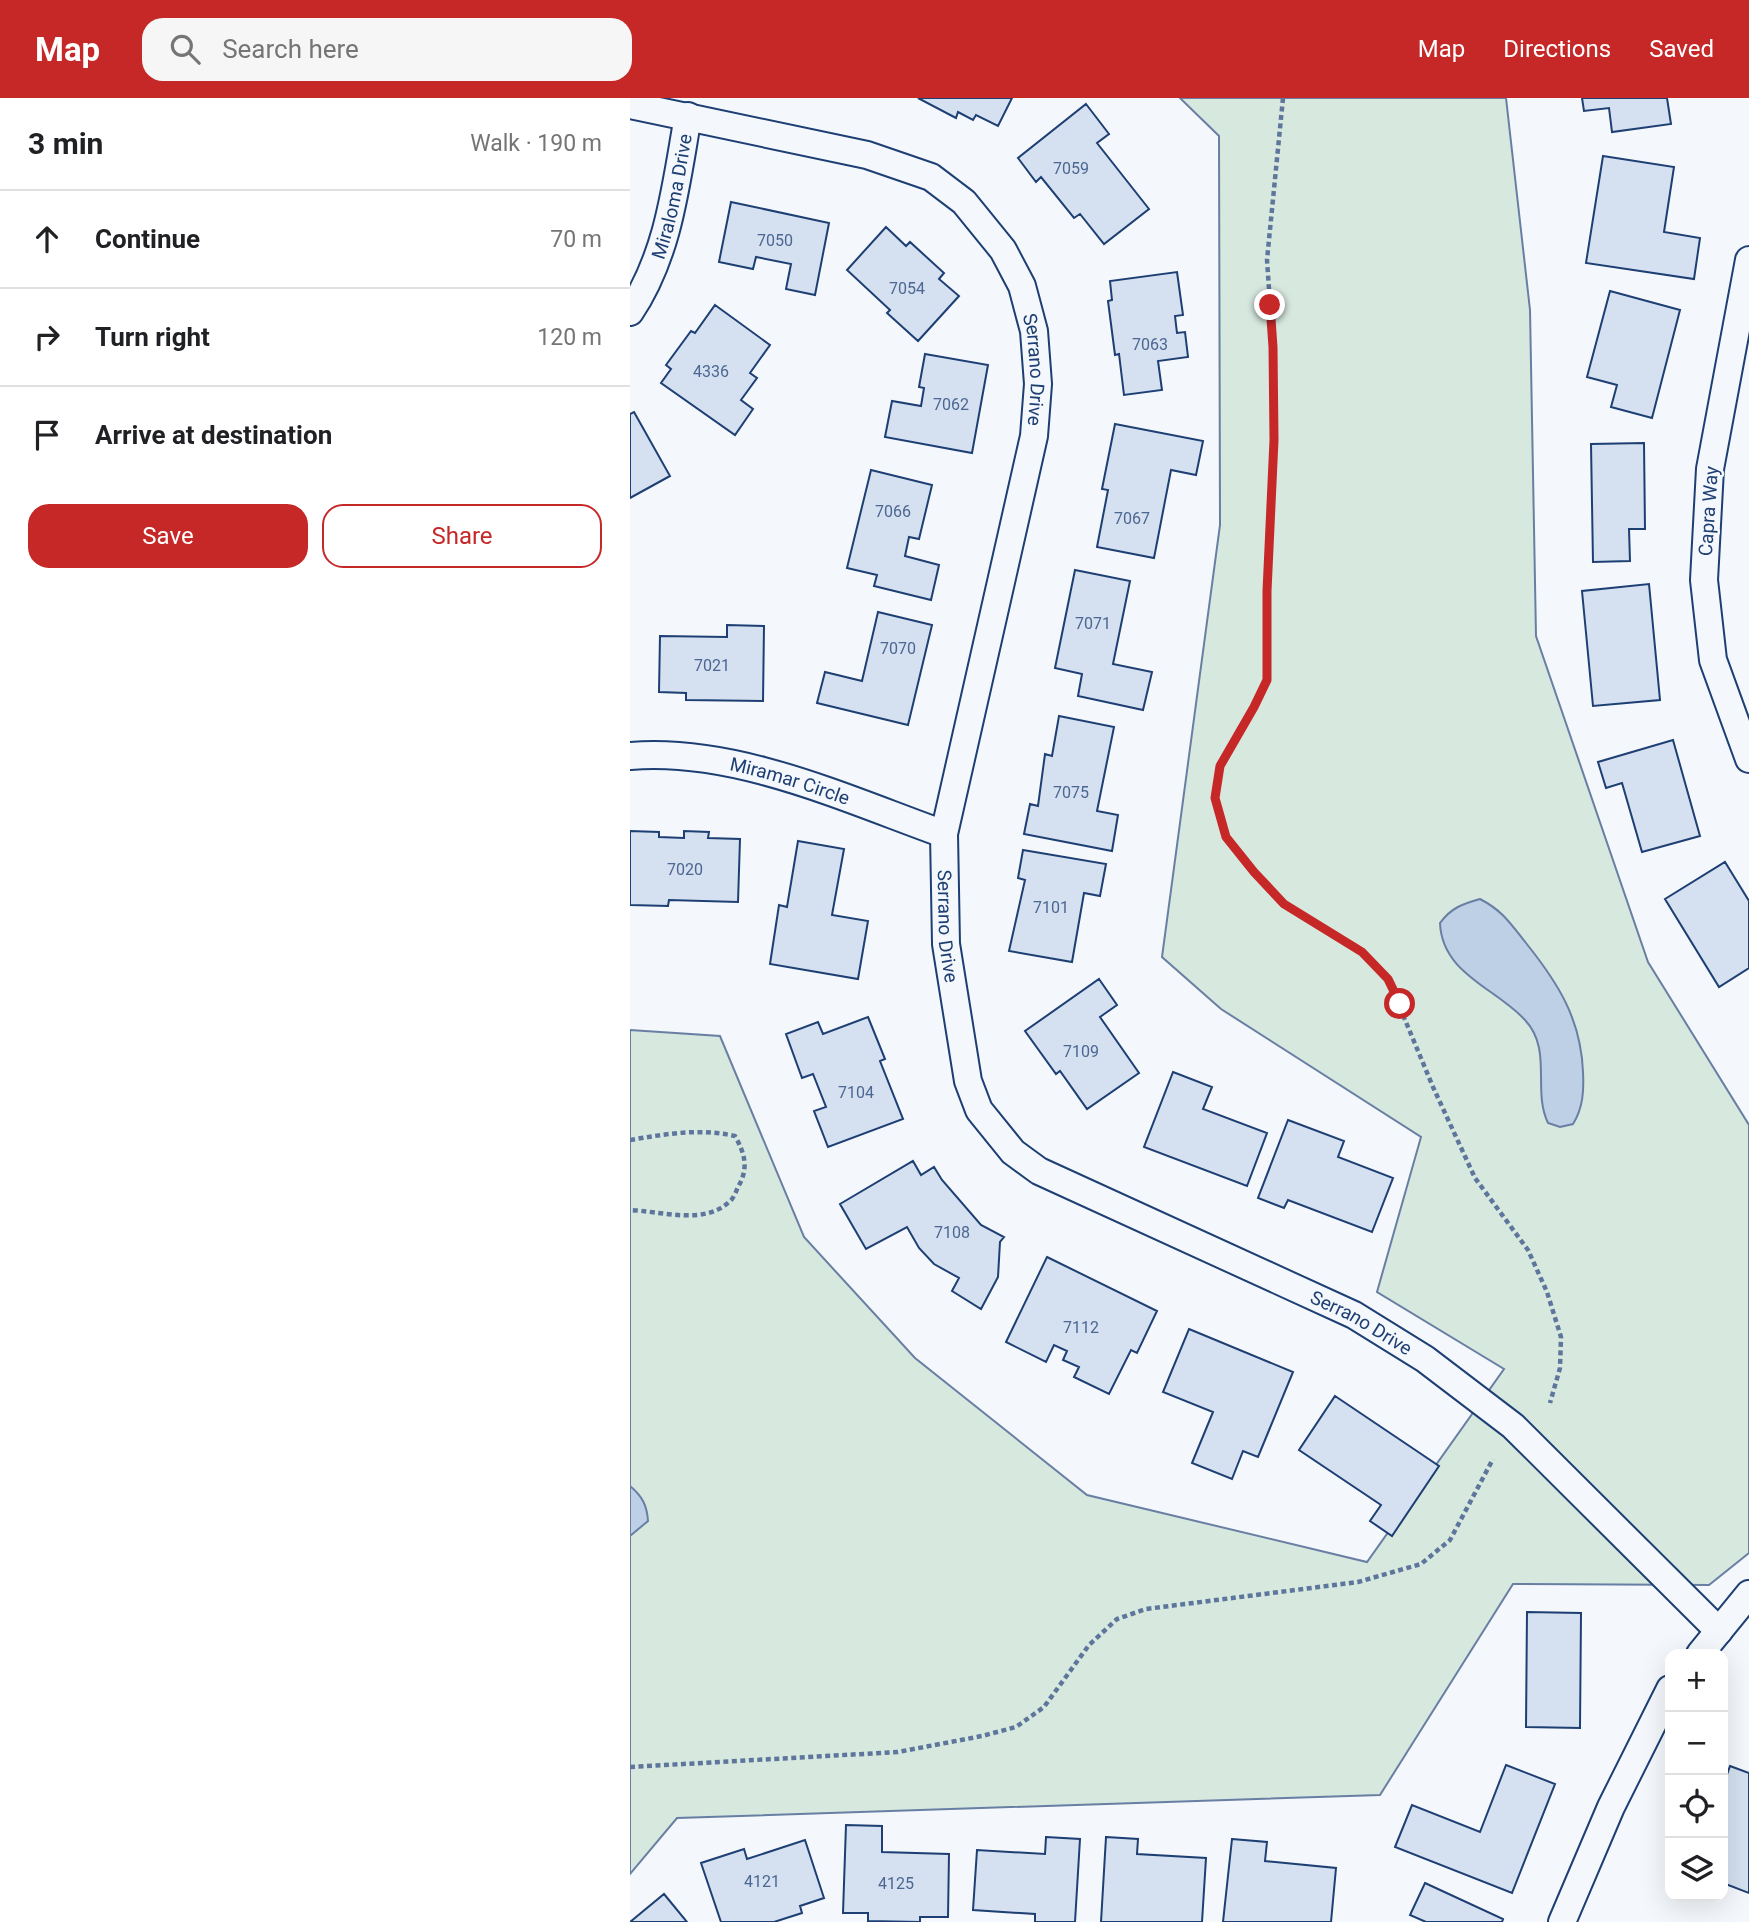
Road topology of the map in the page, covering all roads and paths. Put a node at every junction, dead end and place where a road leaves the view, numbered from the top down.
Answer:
1 (1283, 98) edge
2 (630, 105) edge
3 (688, 116) junction
4 (1749, 260) edge
5 (630, 312) edge
6 (630, 756) edge
7 (1749, 759) edge
8 (944, 834) junction
9 (630, 1140) edge
10 (630, 1210) edge
11 (1550, 1403) dead end
12 (1493, 1459) dead end
13 (1749, 1594) edge
14 (1719, 1631) junction
15 (1704, 1649) edge
16 (1665, 1699) edge
17 (630, 1767) edge
18 (1562, 1922) edge

1 - 11 path
2 - 3 street, Serrano Drive
3 - 5 street, Miraloma Drive
3 - 8 street, Serrano Drive
4 - 7 street, Capra Way
6 - 8 street, Miramar Circle
8 - 14 street, Serrano Drive
9 - 10 path
12 - 17 path
13 - 14 street
14 - 15 street
16 - 18 street

